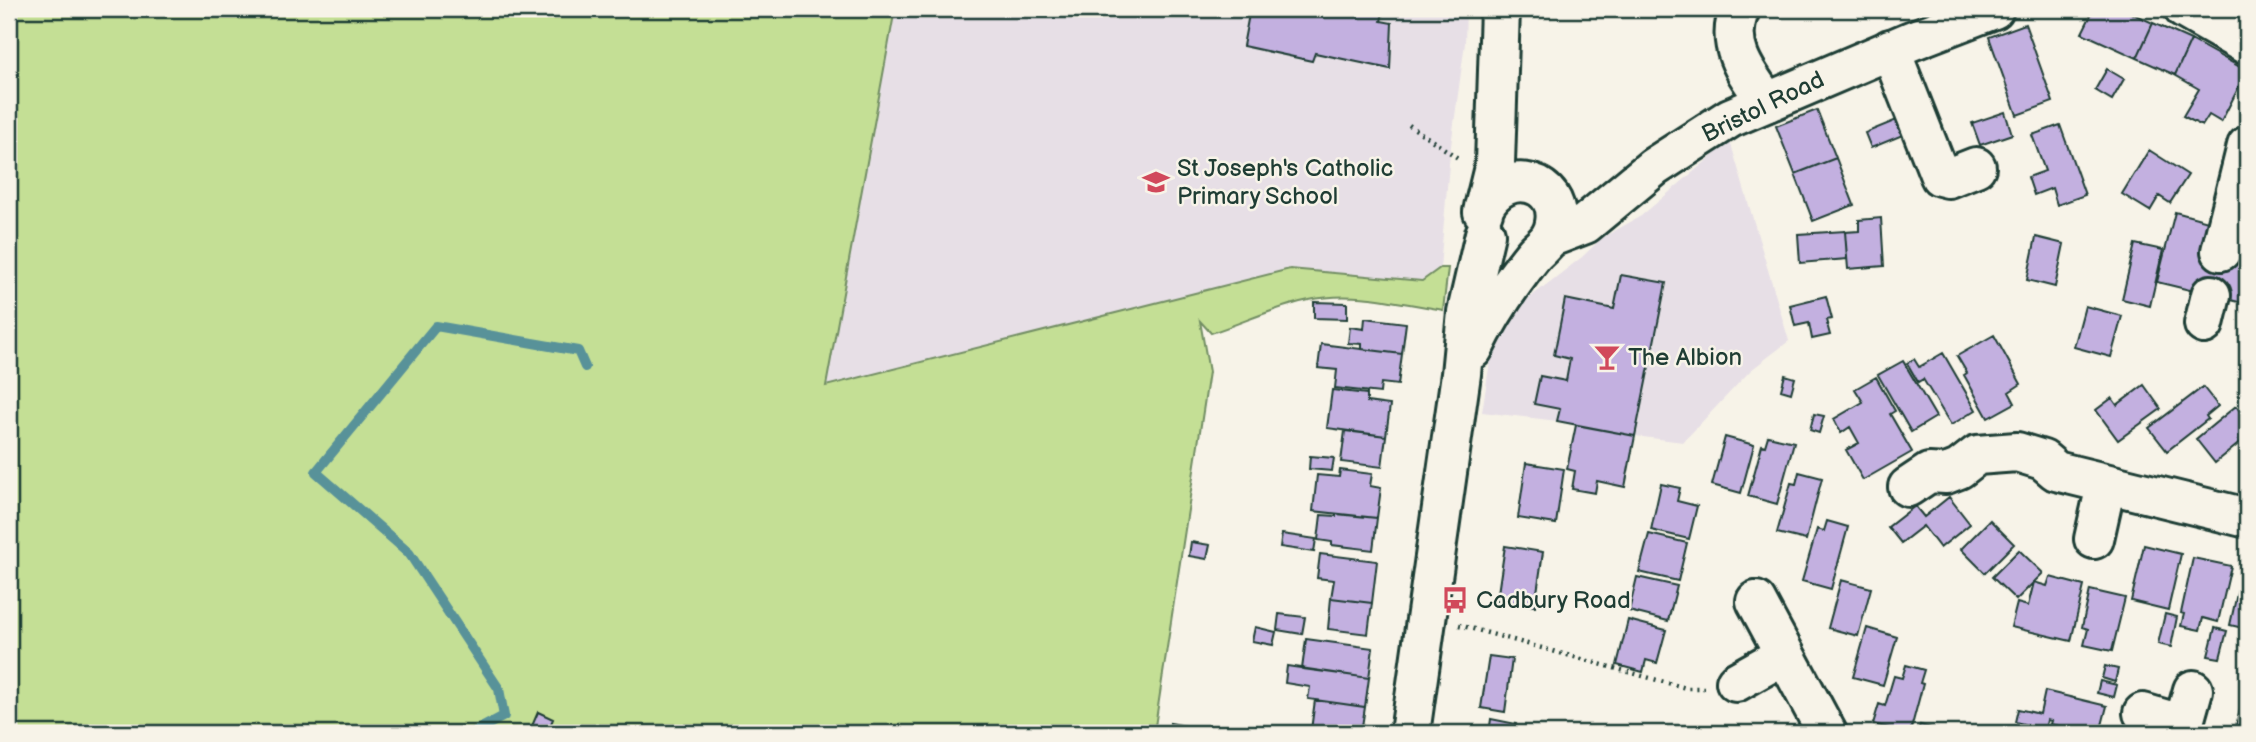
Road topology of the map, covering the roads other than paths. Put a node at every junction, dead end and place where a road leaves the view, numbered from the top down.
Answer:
1 (1500, 9) edge
2 (1740, 9) edge
3 (1994, 9) edge
4 (2184, 9) edge
5 (2247, 45) edge
6 (1890, 50) junction
7 (1767, 102) junction
8 (1496, 108) junction
9 (2247, 146) edge
10 (1976, 167) dead end
11 (1531, 184) junction
12 (1485, 220) junction
13 (1544, 244) junction
14 (2221, 251) dead end
15 (1461, 374) junction
16 (2106, 485) junction
17 (1908, 487) dead end
18 (2247, 518) edge
19 (2094, 539) dead end
20 (1756, 601) dead end
21 (1784, 655) junction
22 (1736, 682) road end
23 (2143, 713) dead end
24 (2186, 716) edge
25 (1410, 733) edge
26 (1827, 733) edge

1 - 8 main road
2 - 7 main road
3 - 6 main road, Bristol Road
4 - 5 main road
6 - 7 main road, Bristol Road
6 - 10 main road
7 - 13 main road, Bristol Road
8 - 11 main road
8 - 12 main road
9 - 14 main road
11 - 12 main road
11 - 13 main road
12 - 13 main road
12 - 15 main road
13 - 15 main road
15 - 25 main road
16 - 17 main road
16 - 18 main road
16 - 19 main road
20 - 21 main road
21 - 22 main road
21 - 26 main road
23 - 24 main road

